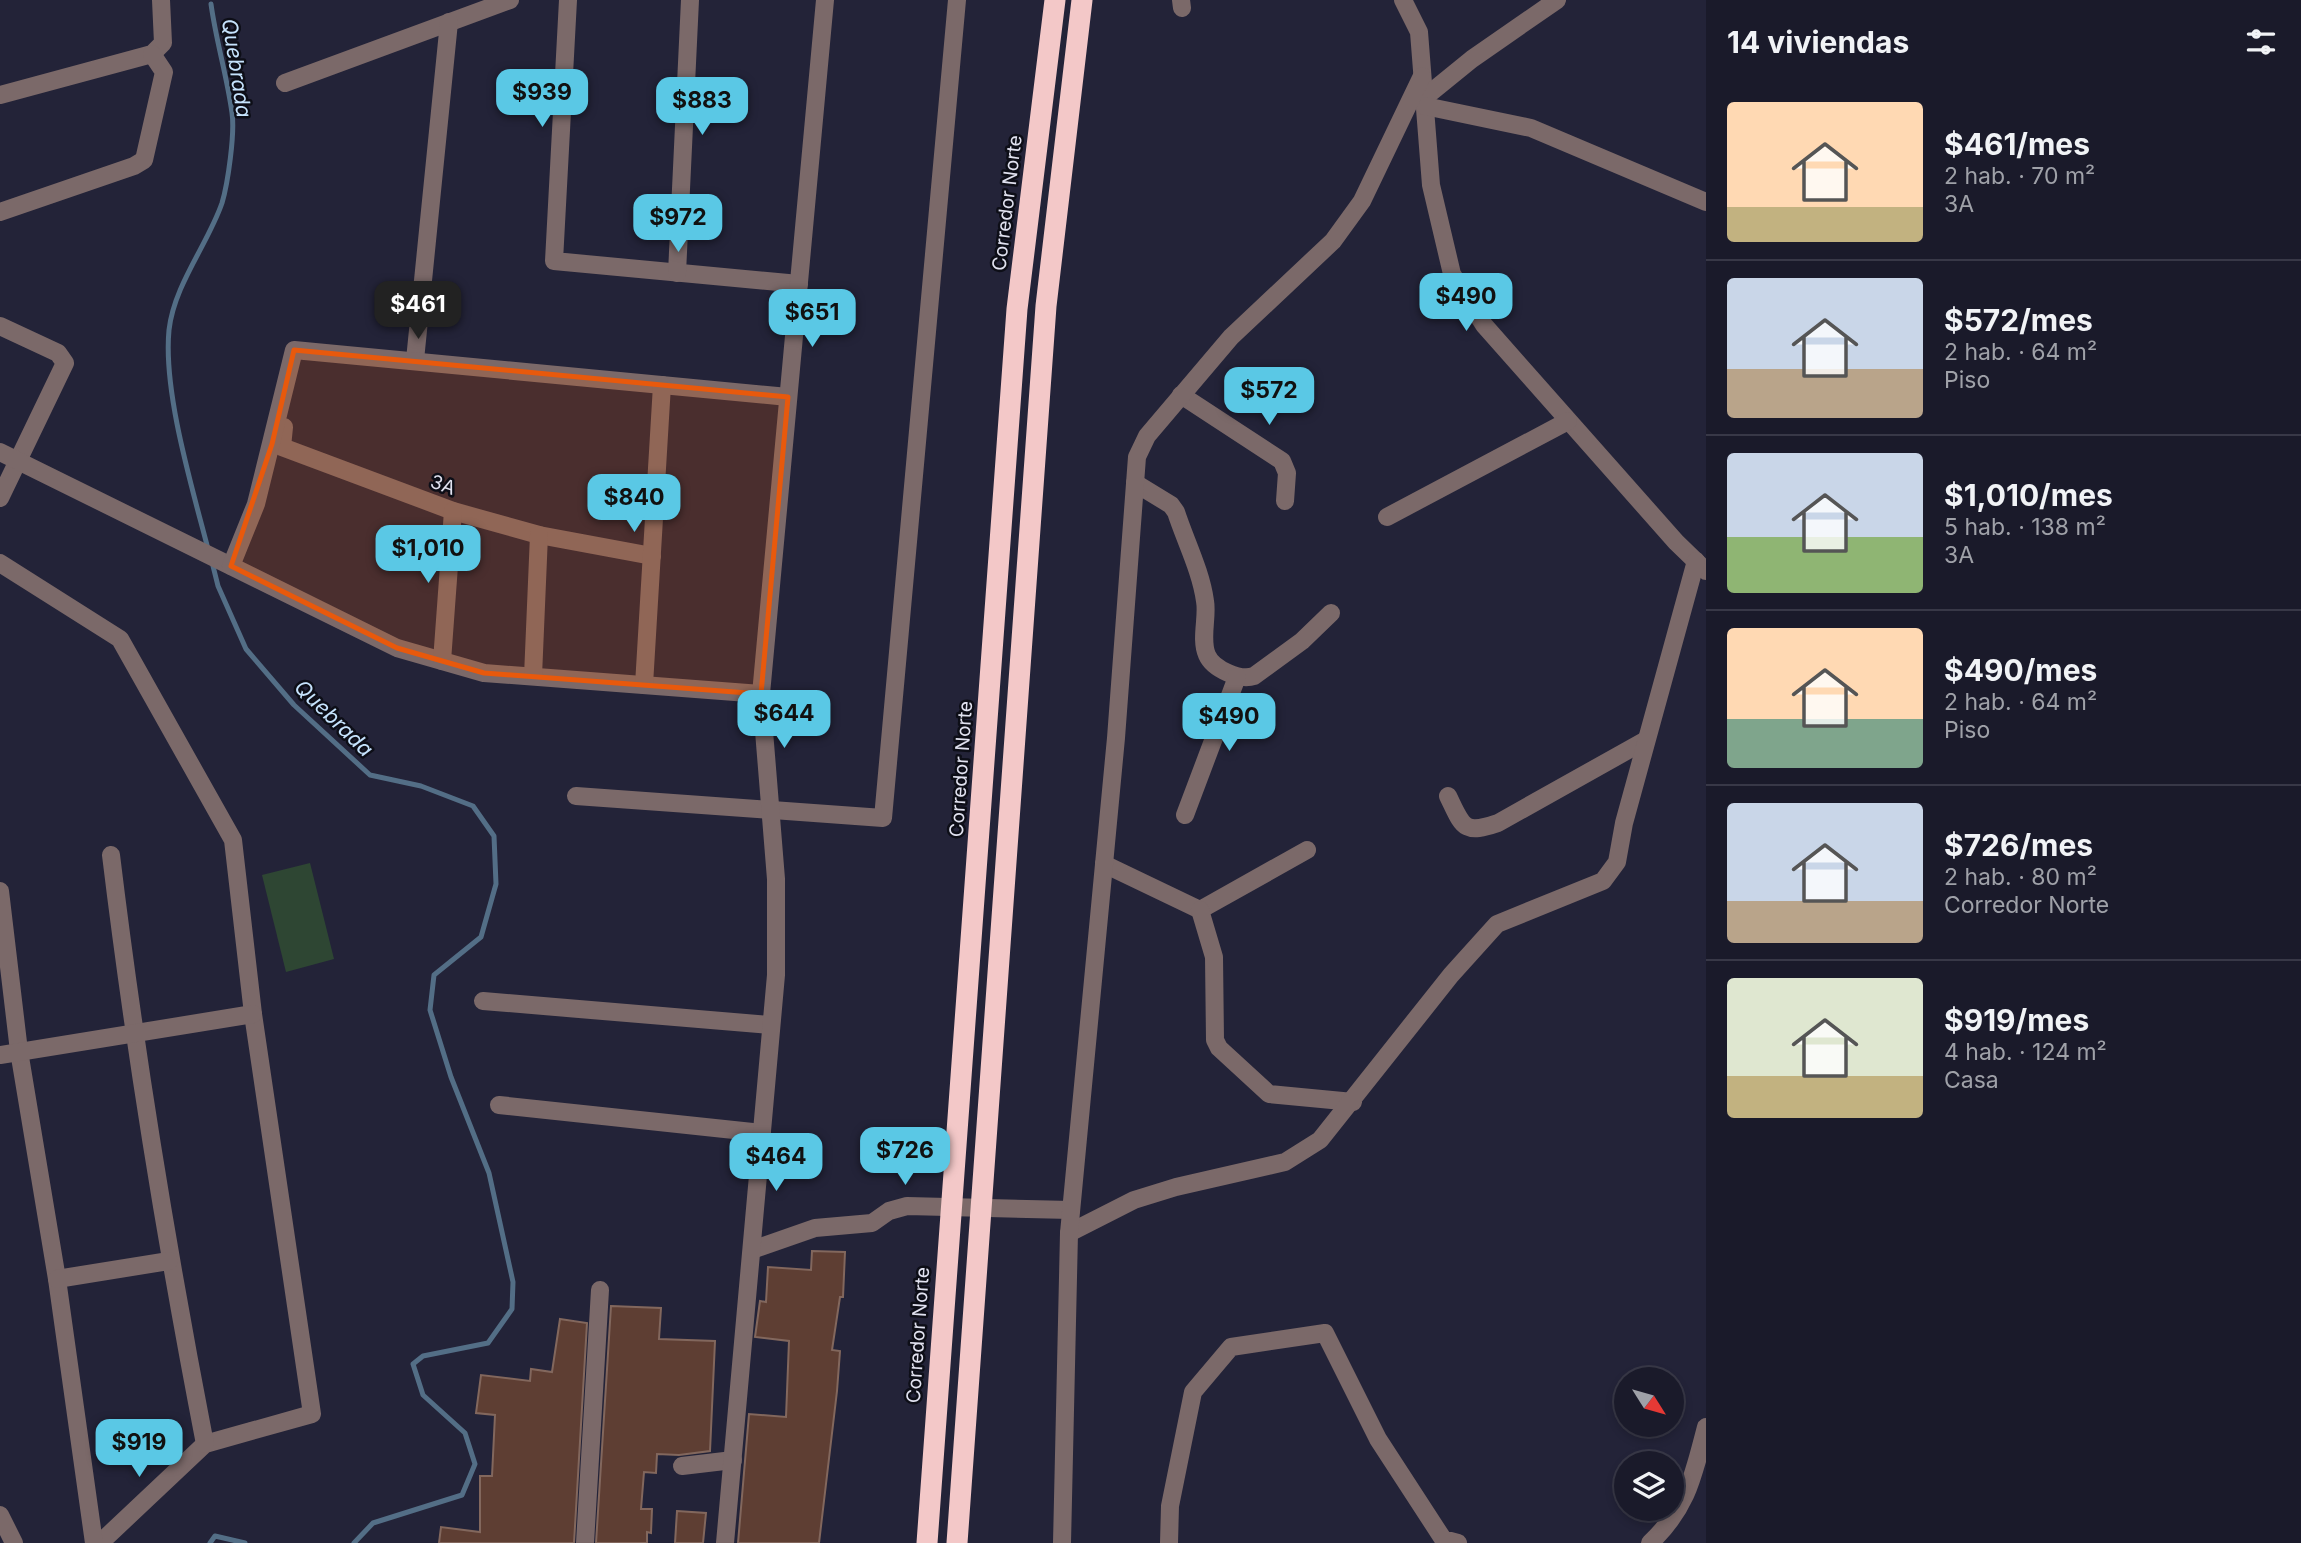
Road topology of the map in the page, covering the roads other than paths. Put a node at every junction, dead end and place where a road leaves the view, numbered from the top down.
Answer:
1 (161, 0) edge
2 (510, 0) edge
3 (568, 0) edge
4 (690, 0) edge
5 (825, 0) edge
6 (957, 0) edge
7 (1055, 0) edge
8 (1082, 0) edge
9 (1402, 0) edge
10 (1557, 0) edge
11 (449, 22) junction
12 (152, 54) junction
13 (1422, 76) junction
14 (285, 83) dead end
15 (0, 95) edge
16 (1425, 102) junction
17 (1706, 202) edge
18 (0, 212) edge
19 (677, 273) junction
20 (799, 284) junction
21 (0, 326) edge
22 (415, 360) junction
23 (662, 385) junction
24 (285, 389) junction
25 (1181, 395) junction
26 (788, 397) junction
27 (1568, 421) junction
28 (0, 452) edge
29 (19, 461) junction
30 (1135, 483) junction
31 (0, 498) edge
32 (1285, 501) dead end
33 (453, 511) junction
34 (1387, 517) dead end
35 (539, 535) junction
36 (652, 556) junction
37 (0, 563) edge
38 (227, 565) junction
39 (1701, 566) edge
40 (1331, 613) dead end
41 (442, 661) junction
42 (533, 677) junction
43 (1237, 677) junction
44 (644, 685) junction
45 (761, 694) junction
46 (1646, 740) junction
47 (576, 796) dead end
48 (1448, 796) dead end
49 (769, 809) junction
50 (1185, 815) dead end
51 (1307, 850) dead end
52 (111, 855) dead end
53 (1104, 864) junction
54 (0, 891) edge
55 (1200, 910) junction
56 (483, 1001) dead end
57 (253, 1014) junction
58 (771, 1025) junction
59 (133, 1033) junction
60 (19, 1051) junction
61 (0, 1055) edge
62 (1353, 1102) junction
63 (499, 1105) dead end
64 (762, 1133) junction
65 (1071, 1210) junction
66 (1069, 1233) junction
67 (752, 1250) junction
68 (169, 1261) junction
69 (57, 1279) junction
70 (600, 1290) dead end
71 (1706, 1427) edge
72 (205, 1444) junction
73 (733, 1460) junction
74 (682, 1466) dead end
75 (0, 1515) edge
76 (1446, 1542) edge
77 (14, 1543) edge
78 (94, 1543) edge
79 (100, 1543) edge
80 (585, 1543) edge
81 (725, 1543) edge
82 (927, 1543) edge
83 (957, 1543) edge
84 (1062, 1543) edge
85 (1169, 1543) edge
86 (1650, 1543) edge

1 - 12 street
2 - 11 street
3 - 19 street
4 - 19 street
5 - 20 street
6 - 49 street
7 - 82 highway, Corredor Norte
8 - 83 highway
9 - 13 street
10 - 16 street
11 - 14 street
11 - 22 street
12 - 15 street
12 - 18 street
13 - 16 street
13 - 25 street
16 - 17 street
16 - 27 street
19 - 20 street
20 - 26 street
21 - 29 street
22 - 23 street
22 - 24 street
23 - 26 street
23 - 36 street
24 - 33 street, 3A
24 - 38 street
25 - 30 street
25 - 32 street
26 - 45 street
27 - 34 street
27 - 39 street
28 - 29 street
29 - 31 street
29 - 38 street
30 - 43 street
30 - 53 street
33 - 35 street, 3A
33 - 41 street
35 - 36 street, 3A
35 - 42 street
36 - 44 street
37 - 57 street
38 - 41 street
39 - 46 street
40 - 43 street
41 - 42 street
42 - 44 street
43 - 50 street
44 - 45 street
45 - 49 street
46 - 48 street
46 - 62 street
47 - 49 street
49 - 58 street
51 - 55 street
52 - 59 street
53 - 55 street
53 - 65 street
54 - 60 street
55 - 62 street
56 - 58 street
57 - 59 street
57 - 72 street
58 - 64 street
59 - 60 street
59 - 68 street
60 - 61 street
60 - 69 street
62 - 66 street
63 - 64 street
64 - 67 street
65 - 66 street
65 - 67 street
66 - 84 street
67 - 73 street
68 - 69 street
68 - 72 street
69 - 78 street
70 - 80 street
71 - 86 street
72 - 79 street
73 - 74 street
73 - 81 street
75 - 77 street
76 - 85 street

